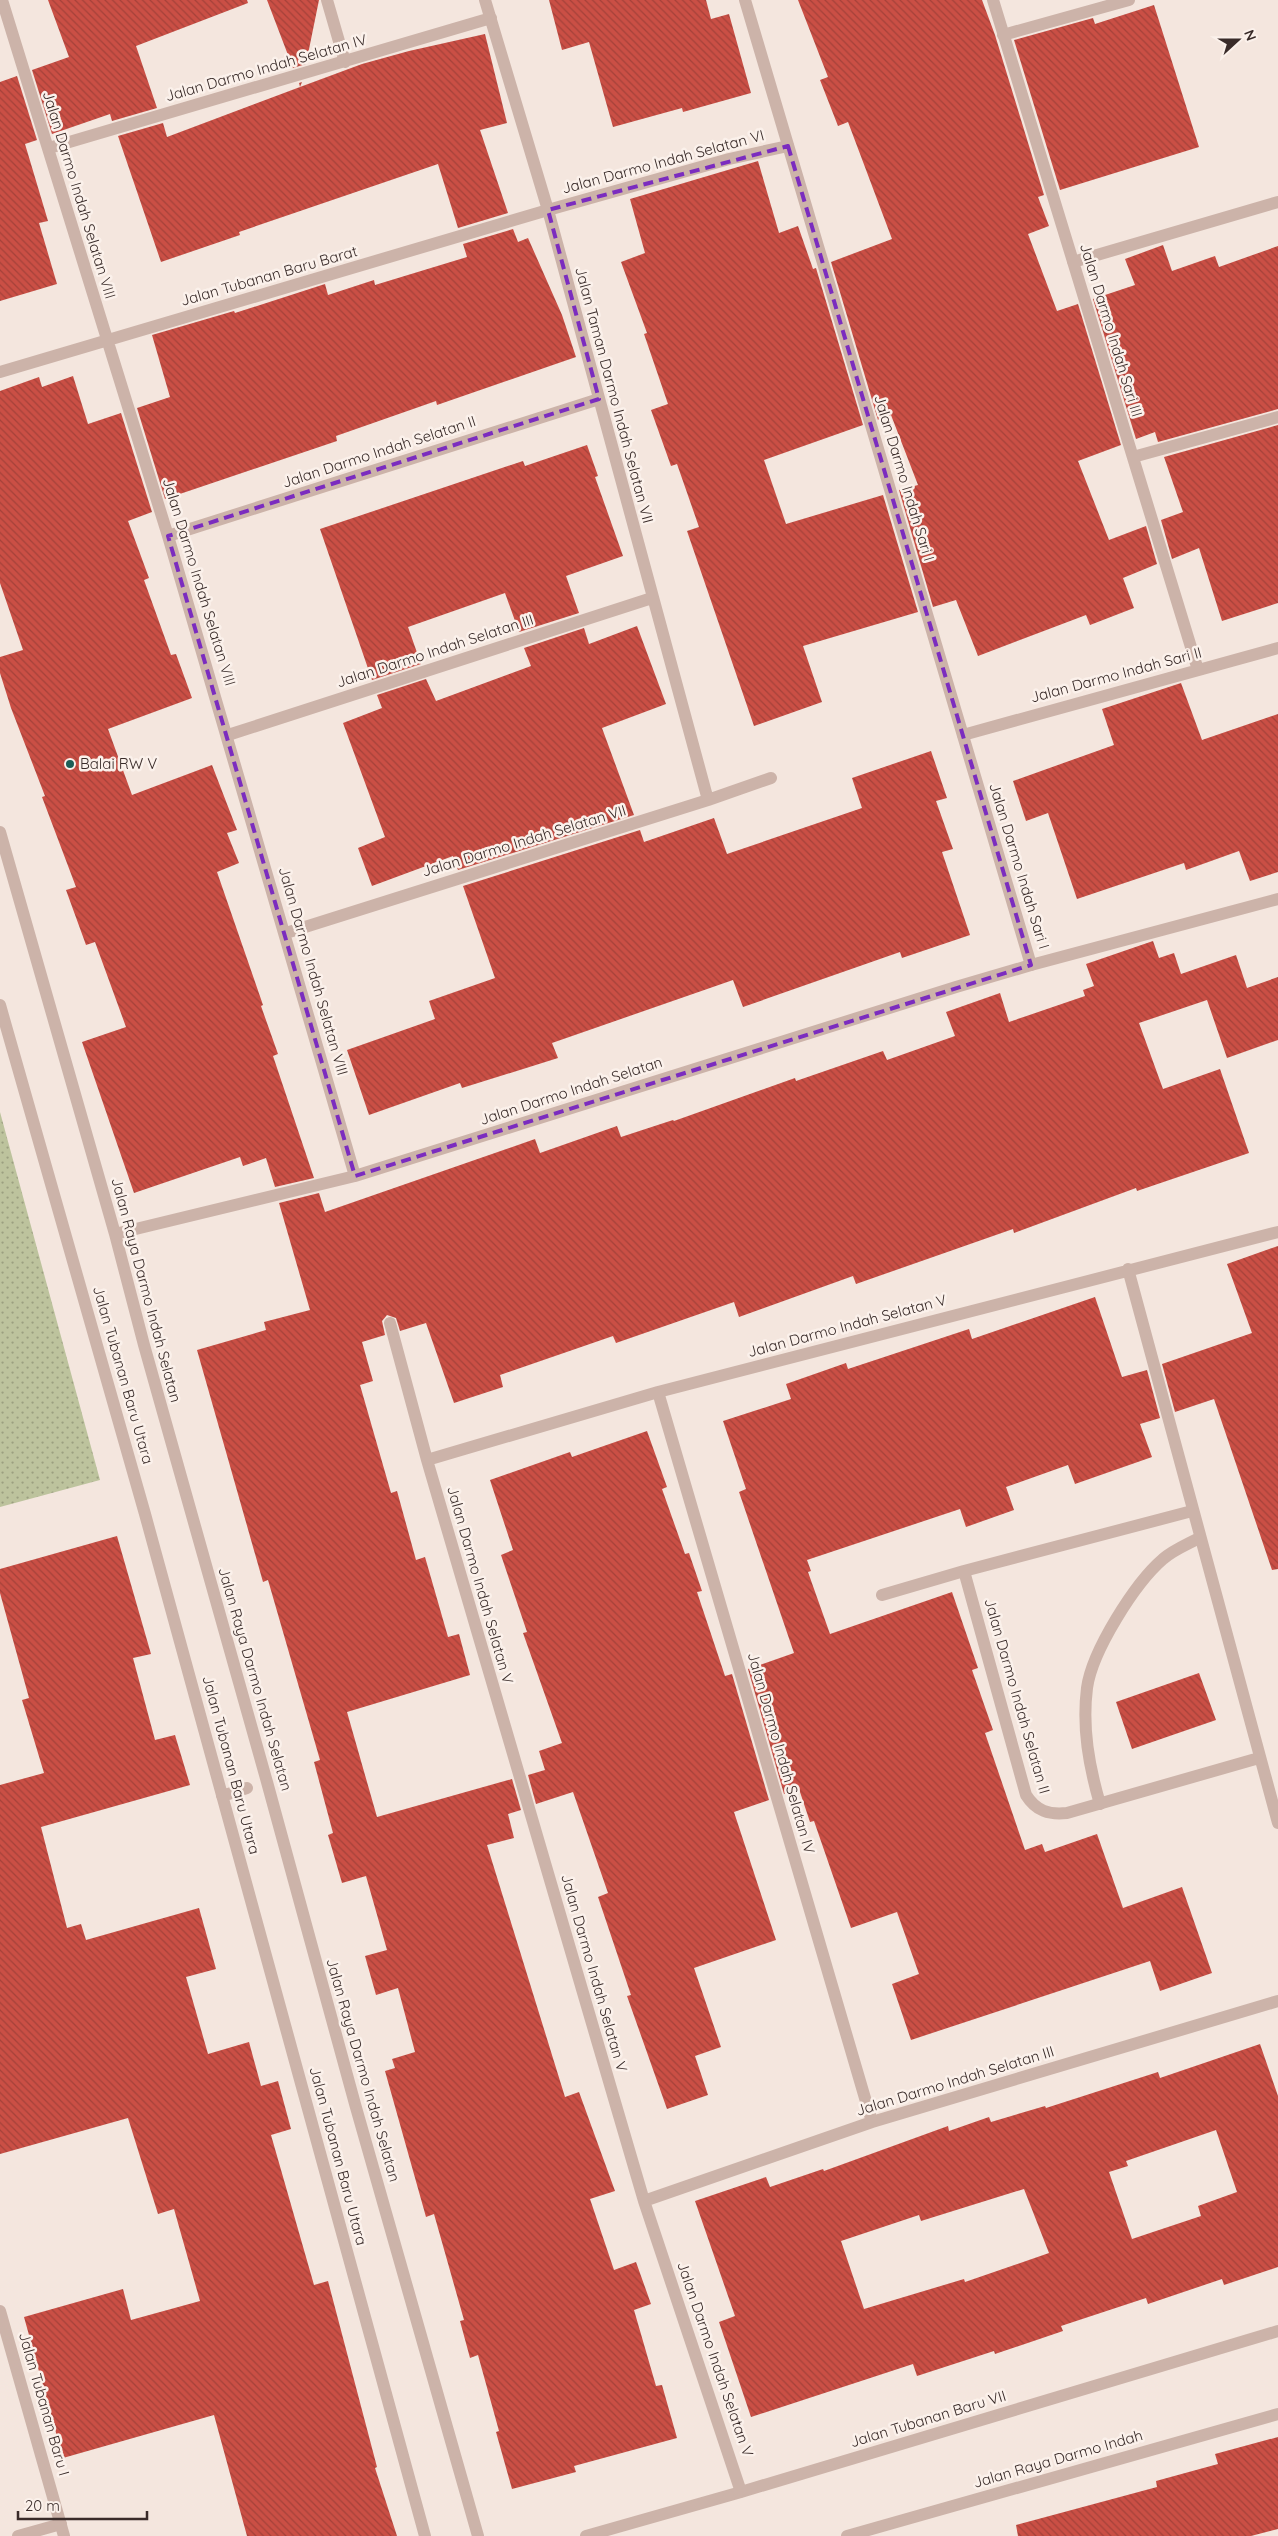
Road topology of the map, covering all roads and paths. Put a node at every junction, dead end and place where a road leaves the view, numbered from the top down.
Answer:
1 (2, 0) edge
2 (327, 0) edge
3 (485, 0) edge
4 (745, 0) edge
5 (993, 0) edge
6 (1129, 0) edge
7 (491, 18) junction
8 (1004, 34) junction
9 (345, 62) junction
10 (788, 146) junction
11 (50, 148) junction
12 (1278, 202) edge
13 (548, 210) junction
14 (1073, 262) junction
15 (106, 341) junction
16 (0, 372) edge
17 (599, 399) junction
18 (1278, 418) edge
19 (1133, 457) junction
20 (168, 536) junction
21 (652, 598) junction
22 (1278, 648) edge
23 (1198, 670) junction
24 (228, 735) junction
25 (963, 735) junction
26 (771, 778) dead end
27 (708, 800) junction
28 (0, 832) edge
29 (1278, 899) edge
30 (286, 932) junction
31 (1032, 965) junction
32 (0, 1005) edge
33 (355, 1176) junction
34 (1278, 1232) edge
35 (116, 1234) junction
36 (1128, 1269) junction
37 (390, 1323) dead end
38 (658, 1392) junction
39 (427, 1460) junction
40 (1192, 1511) junction
41 (1199, 1538) junction
42 (964, 1570) junction
43 (882, 1596) dead end
44 (1259, 1758) junction
45 (247, 1788) dead end
46 (222, 1796) junction
47 (1100, 1804) junction
48 (1278, 1823) edge
49 (1278, 2001) edge
50 (872, 2122) junction
51 (644, 2201) junction
52 (0, 2311) edge
53 (1278, 2331) edge
54 (1278, 2414) edge
55 (741, 2492) junction
56 (62, 2530) edge
57 (18, 2536) edge
58 (425, 2536) edge
59 (478, 2536) edge
60 (586, 2536) edge
61 (847, 2536) edge

1 - 11 street, Jalan Darmo Indah Selatan VIII
2 - 9 street
3 - 7 street, Jalan Taman Darmo Indah Selatan VII
4 - 10 street, Jalan Darmo Indah Sari I
5 - 8 street, Jalan Darmo Indah Sari III
6 - 8 street
7 - 9 street, Jalan Darmo Indah Selatan IV
7 - 13 street, Jalan Taman Darmo Indah Selatan VII
8 - 14 street, Jalan Darmo Indah Sari III
9 - 11 street, Jalan Darmo Indah Selatan IV
10 - 13 street, Jalan Darmo Indah Selatan VI
10 - 25 street, Jalan Darmo Indah Sari I
11 - 15 street, Jalan Darmo Indah Selatan VIII
12 - 14 street
13 - 15 street, Jalan Tubanan Baru Barat
13 - 17 street, Jalan Taman Darmo Indah Selatan VII
14 - 19 street, Jalan Darmo Indah Sari III
15 - 16 street, Jalan Tubanan Baru Barat
15 - 20 street, Jalan Darmo Indah Selatan VIII
17 - 20 street, Jalan Darmo Indah Selatan II
17 - 21 street, Jalan Taman Darmo Indah Selatan VII
18 - 19 street
19 - 23 street, Jalan Darmo Indah Sari III
20 - 24 street, Jalan Darmo Indah Selatan VIII
21 - 24 street, Jalan Darmo Indah Selatan III
21 - 27 street, Jalan Taman Darmo Indah Selatan VII
22 - 23 street, Jalan Darmo Indah Sari II
23 - 25 street, Jalan Darmo Indah Sari II
24 - 30 street, Jalan Darmo Indah Selatan VIII
25 - 31 street, Jalan Darmo Indah Sari I
26 - 27 street, Jalan Darmo Indah Selatan VII
27 - 30 street, Jalan Darmo Indah Selatan VII
28 - 35 street, Jalan Raya Darmo Indah Selatan
29 - 31 street
30 - 33 street, Jalan Darmo Indah Selatan VIII
31 - 33 street, Jalan Darmo Indah Selatan
32 - 46 street, Jalan Tubanan Baru Utara
33 - 35 street, Jalan Darmo Indah Selatan
34 - 36 street, Jalan Darmo Indah Selatan V
35 - 59 street, Jalan Raya Darmo Indah Selatan
36 - 38 street, Jalan Darmo Indah Selatan V
36 - 40 street
37 - 39 street, Jalan Darmo Indah Selatan V
38 - 39 street, Jalan Darmo Indah Selatan V
38 - 50 street, Jalan Darmo Indah Selatan IV
39 - 51 street, Jalan Darmo Indah Selatan V
40 - 41 street
40 - 42 street
41 - 44 street
41 - 47 street
42 - 43 street
42 - 47 street, Jalan Darmo Indah Selatan II
44 - 47 street, Jalan Darmo Indah Selatan II
44 - 48 street
45 - 46 street
46 - 58 street, Jalan Tubanan Baru Utara
49 - 50 street, Jalan Darmo Indah Selatan III
50 - 51 street, Jalan Darmo Indah Selatan III
51 - 55 street, Jalan Darmo Indah Selatan V
52 - 56 street, Jalan Tubanan Baru I
53 - 55 street, Jalan Tubanan Baru VII
54 - 61 street, Jalan Raya Darmo Indah
55 - 60 street, Jalan Tubanan Baru VII
56 - 57 street

